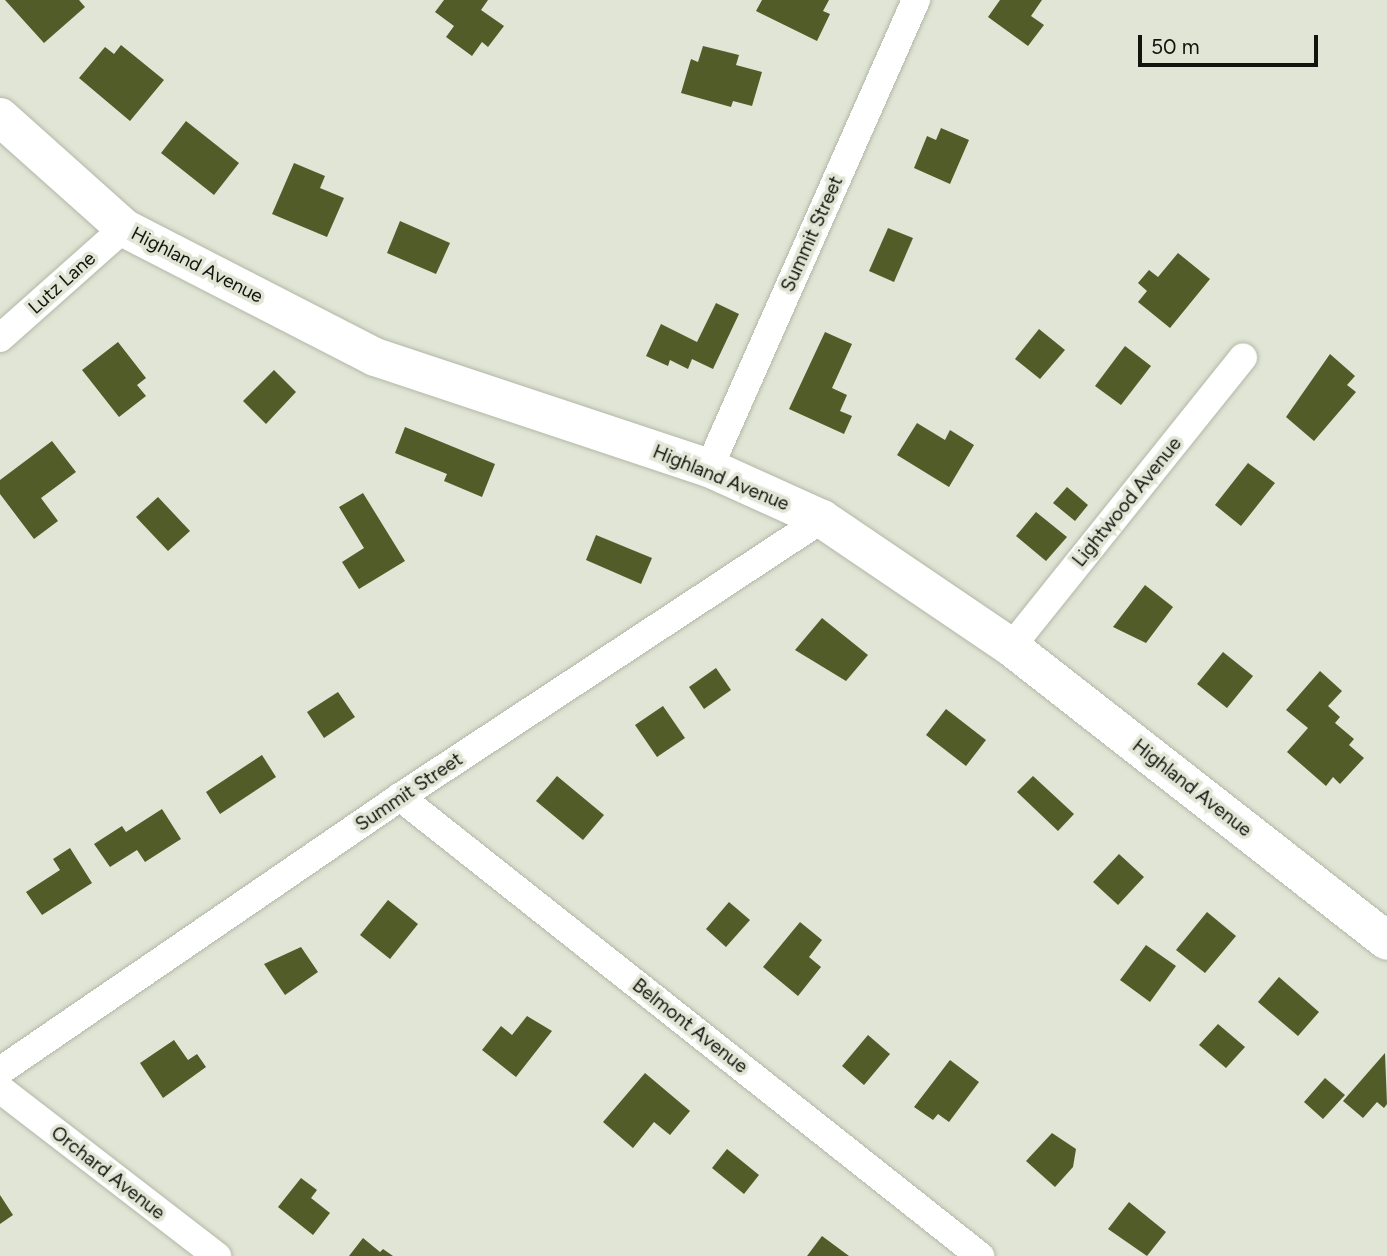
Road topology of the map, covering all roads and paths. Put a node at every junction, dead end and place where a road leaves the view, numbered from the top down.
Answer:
1 (916, 0) edge
2 (0, 117) edge
3 (124, 228) junction
4 (0, 338) edge
5 (1243, 358) dead end
6 (709, 468) junction
7 (822, 519) junction
8 (1012, 647) junction
9 (400, 797) junction
10 (1387, 941) edge
11 (0, 1071) edge
12 (0, 1089) edge
13 (217, 1256) edge
14 (980, 1256) edge

1 - 6 street, Summit Street
2 - 3 street, Highland Avenue
3 - 4 street, Lutz Lane
3 - 6 street, Highland Avenue
5 - 8 street, Lightwood Avenue
6 - 7 street, Highland Avenue
7 - 8 street, Highland Avenue
7 - 9 street, Summit Street
8 - 10 street, Highland Avenue
9 - 11 street, Summit Street
9 - 14 street, Belmont Avenue
12 - 13 street, Orchard Avenue

